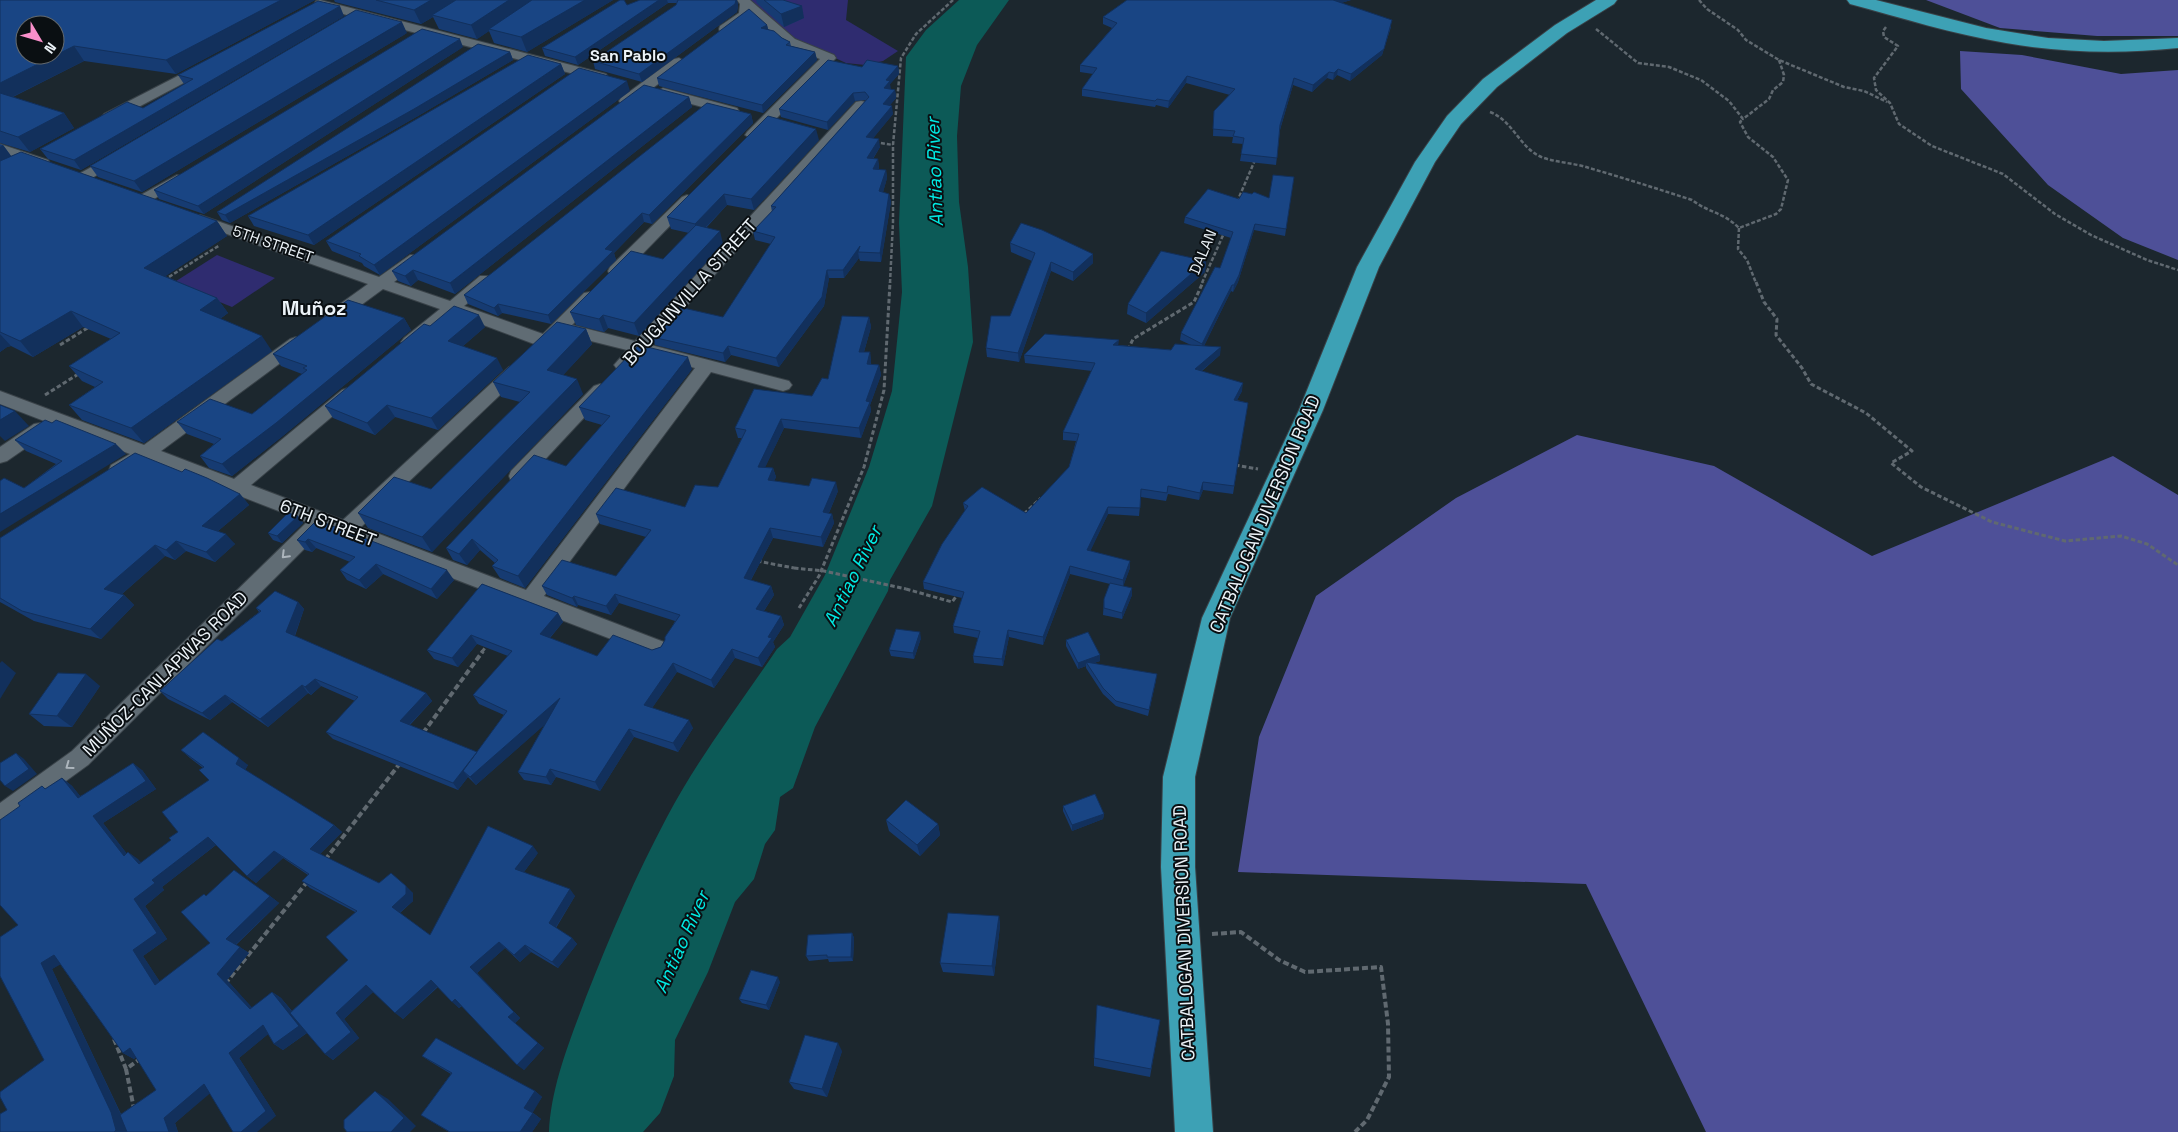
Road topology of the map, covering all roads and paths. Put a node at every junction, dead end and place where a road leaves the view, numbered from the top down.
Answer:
1 (953, 0) edge
2 (1608, 0) edge
3 (1700, 0) edge
4 (1856, 0) edge
5 (745, 1) edge
6 (320, 4) edge
7 (1900, 12) junction
8 (360, 14) junction
9 (440, 20) edge
10 (344, 24) edge
11 (1561, 29) junction
12 (423, 31) junction
13 (495, 36) edge
14 (714, 36) edge
15 (406, 41) edge
16 (2178, 43) edge
17 (480, 47) junction
18 (545, 48) edge
19 (691, 53) edge
20 (463, 57) edge
21 (529, 57) junction
22 (1779, 60) junction
23 (214, 61) edge
24 (597, 61) edge
25 (513, 67) edge
26 (582, 72) junction
27 (565, 83) edge
28 (644, 87) junction
29 (1890, 103) junction
30 (707, 104) junction
31 (861, 105) edge
32 (1464, 109) junction
33 (613, 111) edge
34 (692, 117) edge
35 (1743, 119) junction
36 (767, 120) junction
37 (101, 122) edge
38 (786, 124) edge
39 (814, 132) edge
40 (832, 137) junction
41 (893, 144) junction
42 (739, 147) edge
43 (0, 148) edge
44 (132, 148) edge
45 (49, 150) edge
46 (32, 159) junction
47 (1256, 159) edge
48 (16, 168) edge
49 (187, 173) edge
50 (82, 178) junction
51 (100, 184) edge
52 (698, 189) edge
53 (126, 193) edge
54 (144, 199) junction
55 (162, 205) edge
56 (1233, 211) edge
57 (179, 212) edge
58 (222, 212) edge
59 (205, 222) junction
60 (240, 228) junction
61 (1740, 228) junction
62 (1226, 229) edge
63 (326, 246) edge
64 (430, 248) edge
65 (310, 257) junction
66 (498, 270) edge
67 (2178, 270) edge
68 (382, 283) junction
69 (158, 284) edge
70 (452, 307) junction
71 (92, 324) edge
72 (559, 328) junction
73 (547, 341) junction
74 (60, 345) dead end
75 (639, 349) junction
76 (399, 351) edge
77 (1126, 356) edge
78 (707, 365) junction
79 (83, 371) edge
80 (362, 382) edge
81 (783, 385) dead end
82 (0, 396) edge
83 (26, 406) junction
84 (57, 419) junction
85 (145, 453) junction
86 (0, 456) edge
87 (1234, 465) edge
88 (1281, 472) junction
89 (105, 478) edge
90 (509, 485) edge
91 (235, 488) junction
92 (1043, 495) edge
93 (1023, 515) edge
94 (320, 520) junction
95 (345, 530) junction
96 (754, 560) edge
97 (2178, 565) edge
98 (963, 587) edge
99 (530, 600) junction
100 (799, 608) dead end
101 (493, 637) edge
102 (656, 648) edge
103 (417, 741) edge
104 (405, 757) edge
105 (0, 816) edge
106 (320, 866) edge
107 (308, 882) edge
108 (1182, 937) junction
109 (219, 991) edge
110 (112, 1036) edge
111 (141, 1058) edge
112 (126, 1069) junction
113 (134, 1114) edge
114 (1194, 1132) edge
115 (1355, 1132) edge

1 - 41 path
2 - 11 highway, CATBALOGAN DIVERSION ROAD
3 - 22 path
4 - 7 highway
5 - 14 street
5 - 36 street
6 - 8 street
7 - 16 highway
7 - 29 path
8 - 10 street
8 - 12 street
9 - 12 street
11 - 32 highway, CATBALOGAN DIVERSION ROAD
11 - 35 path
12 - 15 street
12 - 17 street
13 - 17 street
17 - 20 street
17 - 21 street
18 - 21 street
19 - 28 street
21 - 25 street
21 - 26 street
22 - 29 path
22 - 35 path
23 - 37 street
24 - 26 street
26 - 27 street
26 - 28 street
28 - 30 street
28 - 33 street
29 - 67 path
30 - 34 street
30 - 36 street
31 - 40 street, BOUGAINVILLA STREET
32 - 61 path
32 - 88 highway, CATBALOGAN DIVERSION ROAD
35 - 61 path
36 - 38 street
36 - 42 street
39 - 40 street
40 - 41 path
40 - 75 street, BOUGAINVILLA STREET
41 - 100 path
43 - 46 street
44 - 50 street
45 - 46 street
46 - 48 street
46 - 50 street
47 - 56 path
49 - 54 street
50 - 51 street
52 - 72 street
53 - 54 street
54 - 55 street
57 - 59 street, 5TH STREET
58 - 59 street
59 - 60 street, 5TH STREET
60 - 65 street, 5TH STREET
60 - 69 path
61 - 97 path
62 - 77 path, DALAN
63 - 65 street
64 - 68 street
65 - 68 street, 5TH STREET
66 - 70 street
68 - 70 street, 5TH STREET
68 - 85 street
70 - 73 street, 5TH STREET
70 - 76 street
71 - 74 path
72 - 73 street
72 - 75 street
73 - 95 street
75 - 78 street
75 - 90 street, BOUGAINVILLA STREET
78 - 81 street
78 - 99 street
79 - 83 path
80 - 91 street
82 - 83 street, 6TH STREET
83 - 84 street, 6TH STREET
84 - 85 street, 6TH STREET
84 - 86 street
85 - 89 street
85 - 91 street, 6TH STREET
87 - 88 path
88 - 108 highway, CATBALOGAN DIVERSION ROAD
91 - 94 street, 6TH STREET
92 - 93 path
94 - 95 street, 6TH STREET
94 -> 105 street, MUÑOZ-CANLAPWAS ROAD
95 - 99 street, 6TH STREET
96 - 98 path, bridge
99 - 102 street, 6TH STREET
101 - 103 path
104 - 106 path
107 - 109 path
108 - 114 highway, CATBALOGAN DIVERSION ROAD
108 - 115 path
110 - 112 path
111 - 112 path
112 - 113 path

